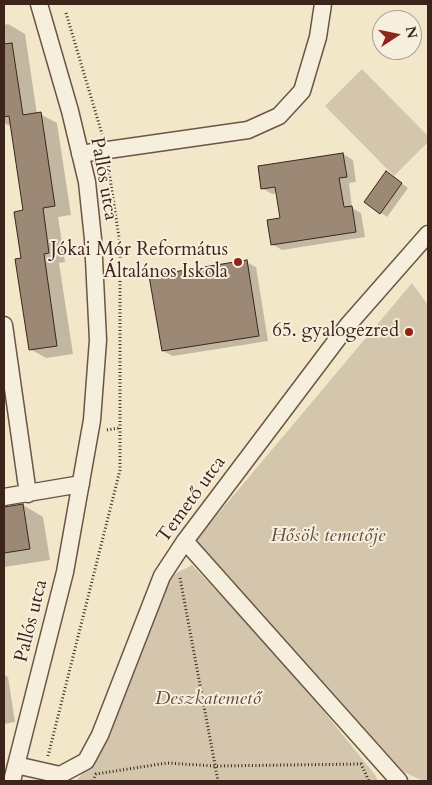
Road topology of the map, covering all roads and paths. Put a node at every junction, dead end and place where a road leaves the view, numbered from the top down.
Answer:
1 (39, 4) edge
2 (323, 4) edge
3 (80, 154) junction
4 (428, 234) edge
5 (4, 325) edge
6 (81, 484) junction
7 (28, 494) junction
8 (4, 497) edge
9 (186, 540) junction
10 (176, 555) junction
11 (215, 766) junction
12 (14, 773) edge
13 (92, 781) edge
14 (218, 781) edge
15 (369, 781) edge
16 (399, 781) edge

1 - 3 street, Pallós utca
2 - 3 street
3 - 6 street, Pallós utca
4 - 9 street, Temető utca
5 - 7 street
6 - 7 street
6 - 12 street, Pallós utca
7 - 8 street
9 - 10 street, Temető utca
9 - 16 street
10 - 11 path
10 - 12 street, Temető utca
11 - 13 path
11 - 14 path
11 - 15 path

